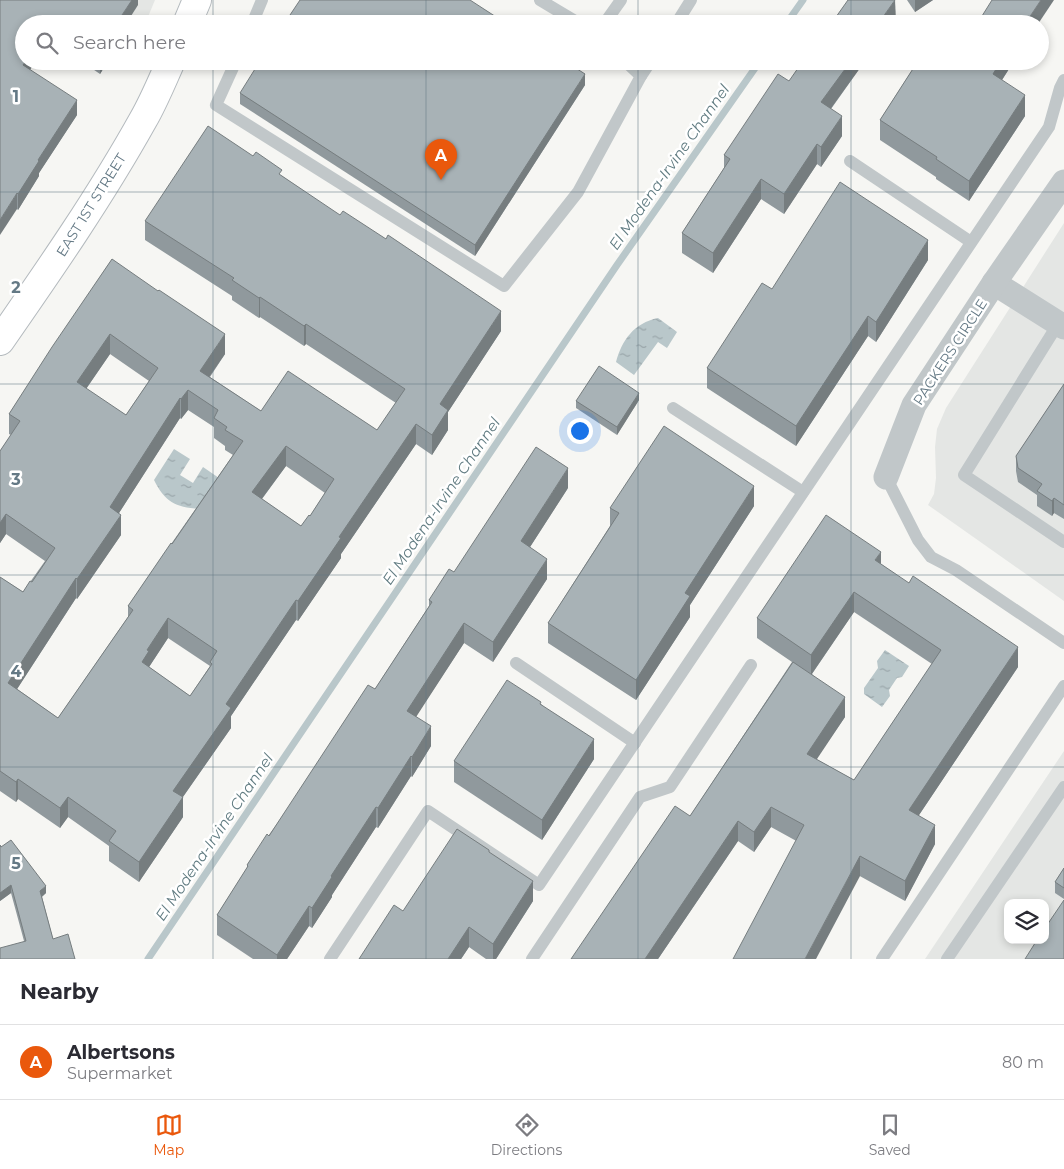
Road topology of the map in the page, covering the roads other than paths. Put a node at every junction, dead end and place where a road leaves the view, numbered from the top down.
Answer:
1 (197, 0) edge
2 (262, 0) edge
3 (540, 0) edge
4 (621, 0) edge
5 (692, 0) edge
6 (191, 15) edge
7 (256, 15) edge
8 (565, 15) edge
9 (610, 15) edge
10 (682, 15) edge
11 (167, 70) edge
12 (232, 70) edge
13 (635, 70) edge
14 (645, 70) edge
15 (641, 76) junction
16 (1064, 80) edge
17 (850, 161) dead end
18 (1064, 182) edge
19 (971, 242) junction
20 (994, 283) junction
21 (1061, 326) edge
22 (0, 342) edge
23 (673, 408) dead end
24 (886, 478) joint
25 (803, 492) junction
26 (1064, 542) edge
27 (1064, 643) edge
28 (516, 664) dead end
29 (751, 665) dead end
30 (1064, 686) edge
31 (635, 743) junction
32 (1064, 787) edge
33 (330, 959) edge
34 (532, 959) edge
35 (882, 959) edge
36 (947, 959) edge

1 - 6 main road
2 - 7 lane
3 - 8 lane
4 - 9 lane
5 - 10 lane
11 - 22 main road, EAST 1ST STREET
12 - 15 lane
13 - 15 lane
14 - 15 lane
16 - 19 lane
17 - 19 lane
18 - 20 street, PACKERS CIRCLE
19 - 25 lane
20 - 21 street, PACKERS CIRCLE
20 - 24 street, PACKERS CIRCLE
21 - 26 lane
23 - 25 lane
24 - 27 lane
25 - 31 lane
28 - 31 lane
29 - 34 lane
30 - 35 lane
31 - 33 lane
32 - 36 lane

